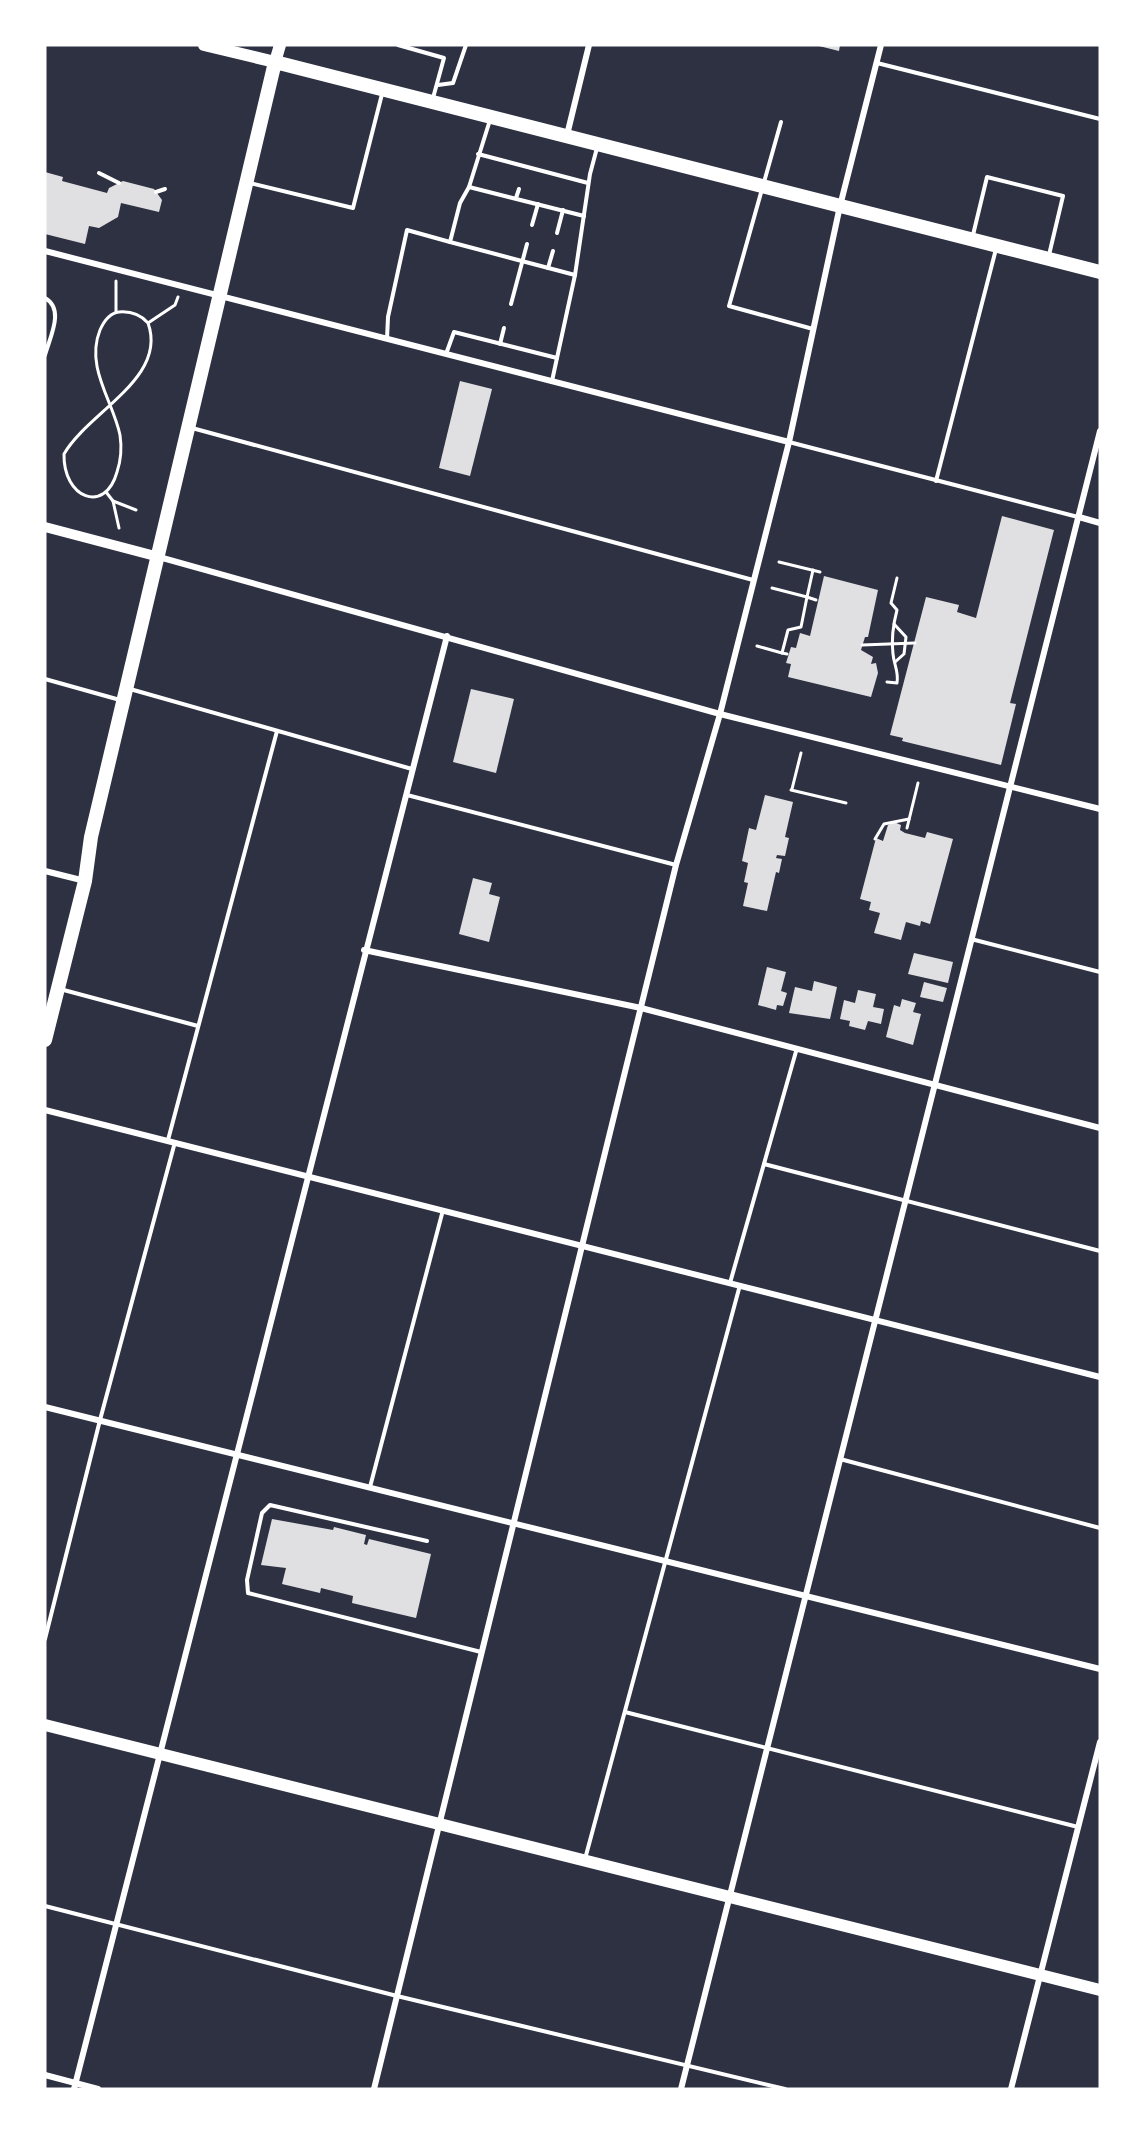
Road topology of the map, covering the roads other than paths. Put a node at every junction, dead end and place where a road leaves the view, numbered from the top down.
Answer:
1 (280, 45) edge
2 (398, 45) edge
3 (466, 45) edge
4 (589, 45) edge
5 (881, 45) edge
6 (212, 46) edge
7 (275, 62) junction
8 (877, 63) junction
9 (438, 85) junction
10 (384, 89) junction
11 (431, 101) junction
12 (492, 117) junction
13 (1100, 119) edge
14 (781, 122) dead end
15 (566, 135) junction
16 (598, 145) junction
17 (478, 154) junction
18 (99, 173) dead end
19 (246, 182) junction
20 (119, 183) dead end
21 (588, 183) junction
22 (762, 186) junction
23 (469, 187) junction
24 (165, 189) dead end
25 (519, 189) dead end
26 (156, 192) dead end
27 (516, 198) junction
28 (538, 204) junction
29 (840, 206) junction
30 (563, 210) junction
31 (584, 216) junction
32 (532, 225) dead end
33 (557, 233) dead end
34 (972, 240) junction
35 (450, 242) junction
36 (527, 244) dead end
37 (997, 246) junction
38 (45, 251) edge
39 (553, 251) dead end
40 (1048, 259) junction
41 (523, 261) junction
42 (548, 268) junction
43 (1100, 272) edge
44 (574, 275) junction
45 (218, 297) junction
46 (45, 298) edge
47 (511, 304) dead end
48 (504, 328) dead end
49 (813, 330) junction
50 (387, 339) junction
51 (500, 344) junction
52 (446, 354) junction
53 (45, 355) edge
54 (557, 358) junction
55 (552, 381) junction
56 (188, 427) junction
57 (1100, 431) edge
58 (789, 442) junction
59 (936, 481) junction
60 (1079, 517) junction
61 (1100, 523) edge
62 (45, 527) edge
63 (159, 557) junction
64 (753, 580) junction
65 (447, 636) junction
66 (45, 680) edge
67 (124, 694) junction
68 (720, 714) junction
69 (277, 732) junction
70 (412, 769) junction
71 (1009, 786) junction
72 (406, 795) junction
73 (1100, 809) edge
74 (676, 865) junction
75 (45, 871) edge
76 (85, 881) junction
77 (971, 939) junction
78 (364, 950) junction
79 (1100, 972) edge
80 (58, 989) junction
81 (641, 1008) junction
82 (198, 1026) junction
83 (45, 1040) edge
84 (797, 1048) junction
85 (934, 1083) junction
86 (45, 1110) edge
87 (1100, 1128) edge
88 (171, 1140) junction
89 (764, 1164) junction
90 (308, 1175) junction
91 (905, 1200) junction
92 (443, 1209) junction
93 (582, 1245) junction
94 (1100, 1251) edge
95 (730, 1283) junction
96 (740, 1285) junction
97 (875, 1319) junction
98 (1100, 1377) edge
99 (45, 1407) edge
100 (100, 1420) junction
101 (237, 1454) junction
102 (840, 1459) junction
103 (370, 1487) junction
104 (514, 1523) junction
105 (1100, 1528) edge
106 (426, 1541) dead end
107 (665, 1561) junction
108 (806, 1596) junction
109 (45, 1639) edge
110 (482, 1652) junction
111 (1100, 1669) edge
112 (625, 1712) junction
113 (45, 1725) edge
114 (1100, 1742) edge
115 (767, 1748) junction
116 (160, 1753) junction
117 (440, 1823) junction
118 (1078, 1827) junction
119 (585, 1860) junction
120 (730, 1897) junction
121 (45, 1906) edge
122 (117, 1924) junction
123 (1040, 1975) junction
124 (1100, 1990) edge
125 (397, 1996) junction
126 (687, 2065) junction
127 (45, 2075) edge
128 (75, 2086) edge
129 (98, 2089) edge
130 (374, 2089) edge
131 (681, 2089) edge
132 (785, 2089) edge
133 (1011, 2089) edge

1 - 7 main road
2 - 9 lane
3 - 9 lane
4 - 15 street
5 - 8 street
6 - 7 main road
7 - 10 main road
7 - 19 main road
8 - 13 lane
8 - 29 street
9 - 11 lane
10 - 11 main road
10 - 19 lane
11 - 12 main road
12 - 15 main road
12 - 17 lane
14 - 22 lane
15 - 16 main road
16 - 21 lane
16 - 22 main road
17 - 21 lane
17 - 23 lane
18 - 20 lane
19 - 45 main road
21 - 31 lane
22 - 29 main road
22 - 49 lane
23 - 27 lane
23 - 35 lane
24 - 26 lane
25 - 27 lane
27 - 28 lane
28 - 30 lane
28 - 32 lane
29 - 34 main road
29 - 49 street
30 - 31 lane
30 - 33 lane
31 - 44 lane
34 - 37 main road
34 - 40 lane
35 - 41 lane
35 - 50 lane
36 - 41 lane
37 - 40 main road
37 - 59 lane
38 - 45 street
39 - 42 lane
40 - 43 main road
41 - 42 lane
41 - 47 lane
42 - 44 lane
44 - 54 lane
45 - 50 street
45 - 56 main road
46 - 53 lane
48 - 51 lane
49 - 58 street
50 - 52 street
51 - 52 lane
51 - 54 lane
52 - 55 street
54 - 55 lane
55 - 58 street
56 - 63 main road
56 - 64 lane
57 - 60 street
58 - 59 lane
58 - 64 street
59 - 60 lane
60 - 61 street
60 - 71 street
62 - 63 street
63 - 65 street
63 - 67 main road
64 - 68 street
65 - 68 street
65 - 70 street
66 - 67 lane
67 - 69 lane
67 - 76 main road
68 - 71 street
68 - 74 street
69 - 70 lane
69 - 82 lane
70 - 72 street
71 - 73 street
71 - 77 street
72 - 74 lane
72 - 78 street
74 - 81 street
75 - 76 street
76 - 80 main road
77 - 79 lane
77 - 85 street
78 - 81 street
78 - 90 street
80 - 82 lane
80 - 83 main road
81 - 84 street
81 - 93 street
82 - 88 lane
84 - 85 street
84 - 89 lane
85 - 87 street
85 - 91 street
86 - 88 street
88 - 90 street
88 - 100 lane
89 - 91 lane
89 - 95 lane
90 - 92 street
90 - 101 street
91 - 94 lane
91 - 97 street
92 - 93 street
92 - 103 lane
93 - 95 street
93 - 104 street
95 - 96 street
96 - 97 street
96 - 107 lane
97 - 98 street
97 - 102 street
99 - 100 street
100 - 101 street
100 - 109 lane
101 - 103 street
101 - 116 street
102 - 105 lane
102 - 108 street
103 - 104 street
104 - 107 street
104 - 110 street
106 - 110 lane
107 - 108 street
107 - 112 lane
108 - 111 street
108 - 115 street
110 - 117 street
112 - 115 lane
112 - 119 lane
113 - 116 main road
114 - 118 street
115 - 118 lane
115 - 120 street
116 - 117 main road
116 - 122 street
117 - 119 main road
117 - 125 street
118 - 123 street
119 - 120 main road
120 - 123 main road
120 - 126 street
121 - 122 lane
122 - 125 lane
122 - 128 street
123 - 124 main road
123 - 133 street
125 - 126 lane
125 - 130 street
126 - 131 street
126 - 132 lane
127 - 128 street
128 - 129 street

